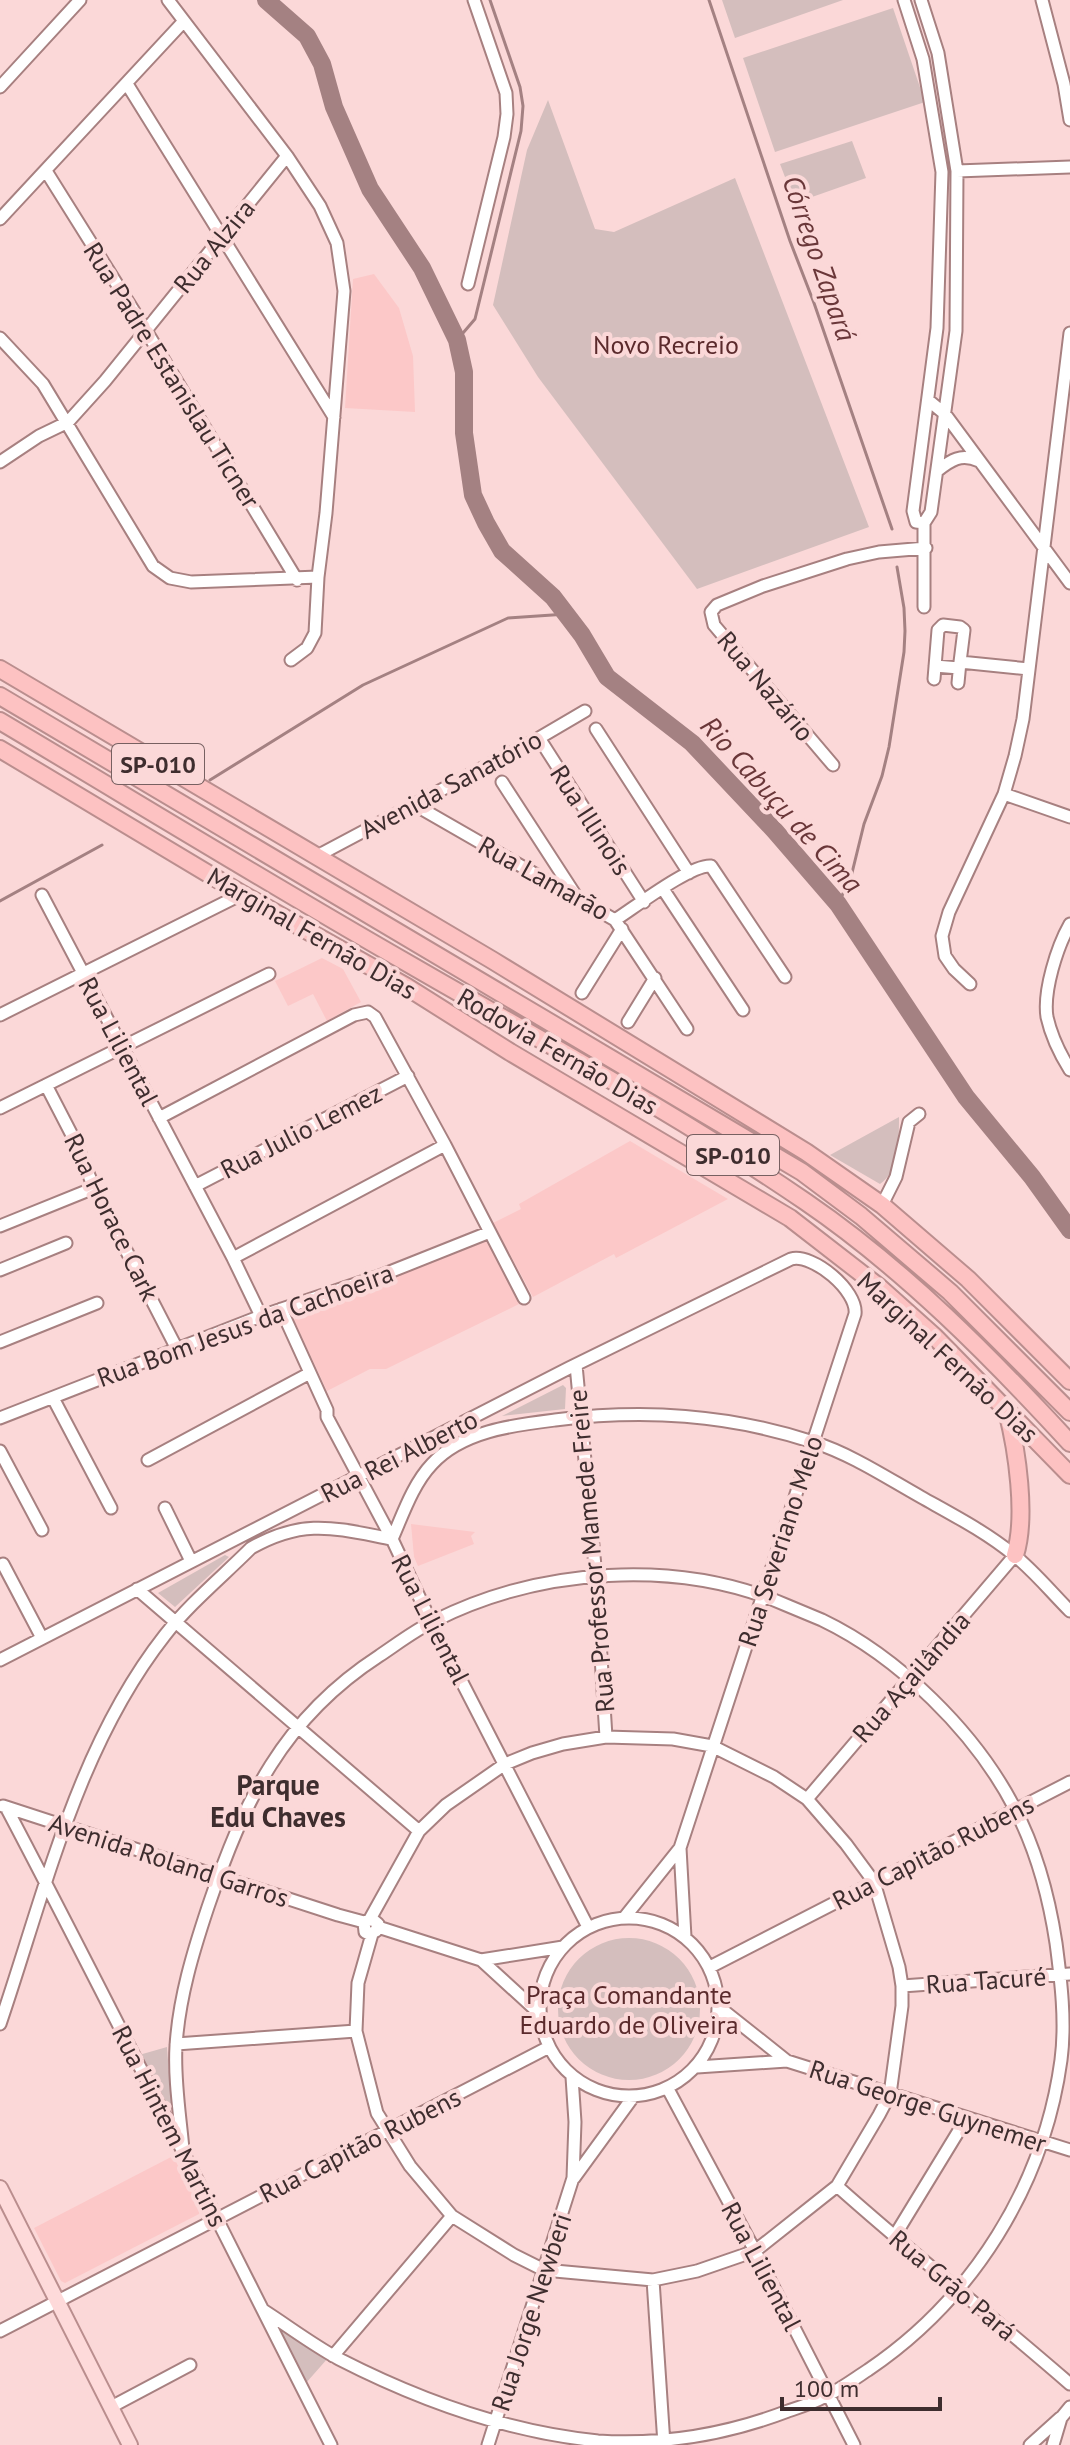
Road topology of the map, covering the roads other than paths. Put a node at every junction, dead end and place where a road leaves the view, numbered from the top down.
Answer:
1 (80, 0) edge
2 (168, 0) edge
3 (474, 0) edge
4 (904, 0) edge
5 (921, 0) edge
6 (1042, 0) edge
7 (184, 21) junction
8 (127, 84) junction
9 (0, 87) edge
10 (1070, 120) edge
11 (287, 156) junction
12 (1070, 167) edge
13 (46, 171) junction
14 (957, 171) junction
15 (0, 199) edge
16 (10, 208) junction
17 (0, 219) edge
18 (222, 236) junction
19 (468, 284) dead end
20 (939, 291) junction
21 (956, 291) junction
22 (145, 329) junction
23 (1070, 333) edge
24 (0, 338) edge
25 (928, 400) junction
26 (945, 414) junction
27 (334, 417) junction
28 (68, 422) junction
29 (0, 462) edge
30 (981, 462) junction
31 (937, 471) junction
32 (924, 523) junction
33 (1044, 547) junction
34 (926, 548) junction
35 (318, 577) junction
36 (297, 580) junction
37 (1070, 583) edge
38 (924, 607) dead end
39 (291, 660) dead end
40 (960, 665) junction
41 (935, 666) junction
42 (0, 669) edge
43 (1029, 669) junction
44 (934, 679) dead end
45 (958, 683) dead end
46 (0, 696) edge
47 (585, 711) dead end
48 (0, 721) edge
49 (596, 729) dead end
50 (539, 738) junction
51 (0, 749) edge
52 (833, 765) dead end
53 (502, 782) dead end
54 (1004, 794) junction
55 (415, 805) junction
56 (1070, 817) edge
57 (317, 856) junction
58 (689, 873) junction
59 (663, 889) junction
60 (242, 894) junction
61 (42, 895) dead end
62 (578, 900) junction
63 (644, 902) junction
64 (1070, 924) edge
65 (618, 925) junction
66 (83, 974) junction
67 (269, 974) dead end
68 (785, 977) dead end
69 (655, 978) junction
70 (970, 984) dead end
71 (582, 993) dead end
72 (743, 1010) dead end
73 (0, 1015) edge
74 (628, 1022) dead end
75 (687, 1029) dead end
76 (122, 1047) junction
77 (1070, 1070) edge
78 (408, 1076) junction
79 (46, 1085) junction
80 (0, 1108) edge
81 (919, 1114) dead end
82 (159, 1118) junction
83 (445, 1145) junction
84 (195, 1186) junction
85 (94, 1188) junction
86 (882, 1205) junction
87 (0, 1226) edge
88 (490, 1232) junction
89 (66, 1243) dead end
90 (800, 1257) joint
91 (233, 1258) junction
92 (0, 1270) edge
93 (524, 1298) dead end
94 (97, 1303) dead end
95 (281, 1309) junction
96 (261, 1316) junction
97 (0, 1342) edge
98 (177, 1349) junction
99 (576, 1365) junction
100 (310, 1373) junction
101 (1070, 1381) edge
102 (53, 1398) junction
103 (1006, 1410) junction
104 (1070, 1412) edge
105 (581, 1417) junction
106 (0, 1418) edge
107 (813, 1442) junction
108 (1070, 1443) edge
109 (0, 1451) edge
110 (148, 1460) dead end
111 (1070, 1475) edge
112 (358, 1477) junction
113 (111, 1508) dead end
114 (165, 1508) dead end
115 (42, 1530) dead end
116 (392, 1539) junction
117 (1015, 1555) junction
118 (191, 1561) junction
119 (3, 1564) dead end
120 (596, 1577) junction
121 (137, 1589) junction
122 (762, 1595) junction
123 (1070, 1611) edge
124 (176, 1622) junction
125 (431, 1622) junction
126 (42, 1638) junction
127 (0, 1660) edge
128 (909, 1678) junction
129 (297, 1726) junction
130 (606, 1737) junction
131 (712, 1746) junction
132 (505, 1764) junction
133 (1070, 1782) edge
134 (807, 1799) junction
135 (3, 1806) edge
136 (1016, 1809) junction
137 (65, 1826) junction
138 (419, 1831) junction
139 (680, 1848) junction
140 (219, 1876) junction
141 (874, 1882) junction
142 (46, 1885) junction
143 (624, 1918) junction
144 (370, 1927) junction
145 (588, 1927) junction
146 (685, 1937) junction
147 (563, 1947) junction
148 (481, 1960) junction
149 (710, 1967) junction
150 (1065, 1974) edge
151 (902, 1986) junction
152 (719, 2007) junction
153 (539, 2013) junction
154 (0, 2024) edge
155 (356, 2031) junction
156 (176, 2044) junction
157 (549, 2047) junction
158 (787, 2061) junction
159 (697, 2067) junction
160 (572, 2077) junction
161 (668, 2089) junction
162 (890, 2094) junction
163 (633, 2097) junction
164 (966, 2119) junction
165 (387, 2131) junction
166 (1041, 2142) junction
167 (183, 2149) junction
168 (1070, 2150) edge
169 (573, 2178) junction
170 (837, 2186) junction
171 (0, 2188) edge
172 (452, 2216) junction
173 (218, 2218) junction
174 (894, 2237) junction
175 (755, 2251) junction
176 (544, 2270) junction
177 (653, 2280) junction
178 (960, 2289) junction
179 (58, 2302) junction
180 (263, 2310) junction
181 (0, 2331) edge
182 (333, 2356) junction
183 (190, 2365) dead end
184 (1070, 2384) edge
185 (829, 2396) junction
186 (111, 2407) junction
187 (1070, 2407) edge
188 (1061, 2418) junction
189 (496, 2422) junction
190 (663, 2443) edge
191 (130, 2445) edge
192 (331, 2445) edge
193 (488, 2445) edge
194 (854, 2445) edge
195 (1030, 2445) edge
196 (1053, 2445) edge

1 - 9 street
2 - 7 street
3 - 19 street
4 - 20 street
5 - 14 street
6 - 10 street
7 - 8 street
7 - 11 street
8 - 13 street
8 - 18 street
11 - 18 street, Rua Alzira
11 - 27 street
12 - 14 street
13 - 16 street
13 - 22 street, Rua Padre Estanislau Ticner
14 - 21 street
15 - 16 street
16 - 17 street
18 - 22 street, Rua Alzira
18 - 27 street
20 - 21 street
20 - 25 street
21 - 26 street
22 - 28 street, Rua Alzira
22 - 36 street, Rua Padre Estanislau Ticner
23 - 33 street
24 - 28 street
25 - 26 street
25 - 32 street
26 - 30 street
26 - 31 street
27 - 35 street
28 - 29 street, Rua Alzira
28 - 36 street
30 - 31 street
30 - 33 street
31 - 32 street
32 - 34 street
33 - 37 street
33 - 43 street
34 - 38 street
34 - 52 street, Rua Nazário
35 - 36 street
35 - 39 street
40 - 41 street
40 - 41 street
40 - 43 street
40 - 45 street
41 - 44 street
42 - 57 highway, SP-010
43 - 54 street
46 - 104 highway, Rodovia Fernão Dias / SP-010
47 - 50 street, Avenida Sanatório
48 - 108 highway, Rodovia Fernão Dias / SP-010
49 - 58 street
50 - 55 street, Avenida Sanatório
50 - 63 street, Rua Illinois
51 - 60 highway, Marginal Fernão Dias / SP-010
53 - 62 street
54 - 56 street
54 - 70 street
55 - 57 street, Avenida Sanatório
55 - 62 street, Rua Lamarão
57 - 86 highway, SP-010
58 - 59 street, Rua Lamarão
58 - 68 street, Rua Lamarão
59 - 63 street, Rua Lamarão
59 - 72 street
60 - 66 street
60 - 103 highway, Marginal Fernão Dias / SP-010
61 - 66 street, Rua Liliental
62 - 65 street, Rua Lamarão
63 - 65 street, Rua Lamarão
64 - 77 street
65 - 69 street
65 - 71 street
66 - 73 street
66 - 76 street, Rua Liliental
67 - 76 street
69 - 74 street
69 - 75 street
76 - 79 street
76 - 82 street, Rua Liliental
78 - 82 street
78 - 83 street
78 - 84 street, Rua Julio Lemez
79 - 80 street
79 - 85 street, Rua Horace Cark
81 - 86 street
82 - 84 street, Rua Liliental
83 - 88 street
83 - 91 street
84 - 91 street, Rua Liliental
85 - 87 street
85 - 98 street, Rua Horace Cark
86 - 101 highway, SP-010
88 - 93 street
88 - 95 street, Rua Bom Jesus da Cachoeira
89 - 92 street
90 - 99 street, Rua Rei Alberto
90 - 107 street, Rua Severiano Melo
91 - 96 street, Rua Liliental
94 - 97 street
95 - 96 street, Rua Bom Jesus da Cachoeira
95 - 100 street, Rua Liliental
96 - 98 street, Rua Bom Jesus da Cachoeira
98 - 102 street, Rua Bom Jesus da Cachoeira
99 - 105 street, Rua Professor Mamede Freire
99 - 112 street, Rua Rei Alberto
100 - 110 street
100 - 112 street, Rua Liliental
102 - 106 street, Rua Bom Jesus da Cachoeira
102 - 113 street
103 - 111 highway, Marginal Fernão Dias / SP-010
103 - 117 highway
105 - 107 street
105 - 116 street
105 - 120 street, Rua Professor Mamede Freire
107 - 117 street
107 - 122 street, Rua Severiano Melo
109 - 115 street
112 - 116 street, Rua Liliental
112 - 118 street, Rua Rei Alberto
114 - 118 street
116 - 124 street
116 - 125 street, Rua Liliental
117 - 123 street
117 - 128 street, Rua Açailândia
118 - 121 street, Rua Rei Alberto
119 - 126 street
120 - 122 street
120 - 125 street
120 - 130 street, Rua Professor Mamede Freire
121 - 124 street
121 - 126 street, Rua Rei Alberto
122 - 128 street
122 - 131 street, Rua Severiano Melo
124 - 129 street
124 - 137 street
125 - 129 street
125 - 132 street, Rua Liliental
126 - 127 street, Rua Rei Alberto
128 - 134 street, Rua Açailândia
128 - 136 street
129 - 138 street
129 - 140 street
130 - 131 street
130 - 132 street
131 - 134 street
131 - 139 street, Rua Severiano Melo
132 - 138 street
132 - 145 street, Rua Liliental
133 - 136 street, Rua Capitão Rubens
134 - 141 street
135 - 137 street, Avenida Roland Garros
135 - 142 street, Rua Hintem Martins
136 - 141 street, Rua Capitão Rubens
136 - 150 street
137 - 140 street, Avenida Roland Garros
137 - 142 street
138 - 144 street
139 - 143 street
139 - 146 street
140 - 144 street, Avenida Roland Garros
140 - 156 street
141 - 149 street, Rua Capitão Rubens
141 - 151 street
142 - 154 street
142 - 167 street, Rua Hintem Martins
143 - 145 street
143 - 146 street
144 - 148 street, Avenida Roland Garros
144 - 155 street
145 - 147 street
146 - 149 street
147 - 148 street
147 - 153 street
148 - 153 street
149 - 152 street
150 - 151 street, Rua Tacuré
150 - 166 street
151 - 162 street
152 - 158 street
152 - 159 street
153 - 157 street
155 - 156 street
155 - 165 street
156 - 167 street
157 - 160 street
157 - 165 street, Rua Capitão Rubens
158 - 159 street
158 - 162 street, Rua George Guynemer
159 - 161 street
160 - 163 street
160 - 169 street
161 - 163 street
161 - 175 street, Rua Liliental
162 - 164 street, Rua George Guynemer
162 - 170 street
163 - 169 street
164 - 166 street, Rua George Guynemer
164 - 174 street
165 - 172 street
165 - 173 street, Rua Capitão Rubens
166 - 168 street, Rua George Guynemer
166 - 178 street
167 - 173 street, Rua Hintem Martins
169 - 176 street, Rua Jorge Newberi
170 - 174 street, Rua Grão Pará
170 - 175 street
171 - 179 main road
172 - 176 street
172 - 182 street
173 - 179 street, Rua Capitão Rubens
173 - 180 street, Rua Hintem Martins
174 - 178 street, Rua Grão Pará
175 - 177 street
175 - 185 street, Rua Liliental
176 - 177 street
176 - 189 street, Rua Jorge Newberi
177 - 190 street
178 - 184 street, Rua Grão Pará
178 - 185 street
179 - 181 street, Rua Capitão Rubens
179 - 186 main road
180 - 182 street
180 - 192 street, Rua Hintem Martins
182 - 189 street
183 - 186 street
185 - 190 street
185 - 194 street, Rua Liliental
186 - 191 main road
187 - 188 street
188 - 195 street
188 - 196 street
189 - 190 street
189 - 193 street, Rua Jorge Newberi

